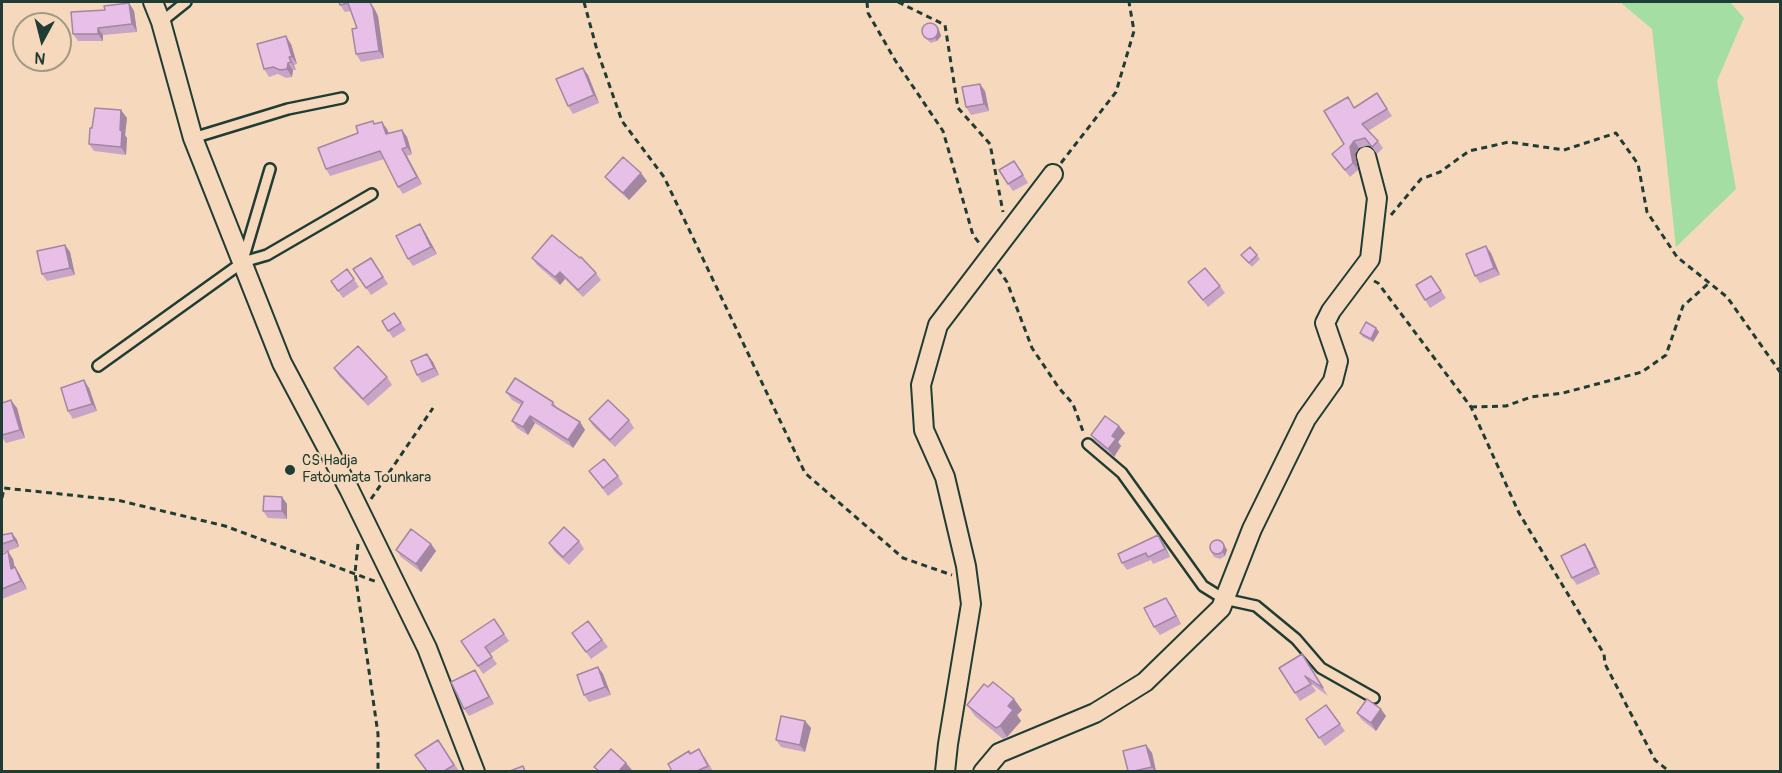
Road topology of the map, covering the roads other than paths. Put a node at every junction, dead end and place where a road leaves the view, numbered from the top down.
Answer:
1 (153, 2) edge
2 (186, 2) edge
3 (161, 22) junction
4 (342, 98) dead end
5 (193, 138) junction
6 (1366, 156) dead end
7 (270, 169) dead end
8 (1053, 174) road end
9 (372, 194) dead end
10 (243, 262) junction
11 (98, 366) dead end
12 (1088, 444) road end
13 (1224, 599) junction
14 (1374, 698) dead end
15 (475, 771) edge
16 (945, 771) edge
17 (983, 771) edge

1 - 3 street
2 - 3 lane
3 - 5 street
4 - 5 lane
5 - 10 street
6 - 13 street
7 - 10 lane
8 - 16 street
9 - 10 lane
10 - 11 lane
10 - 15 street
12 - 13 lane
13 - 14 lane
13 - 17 street

